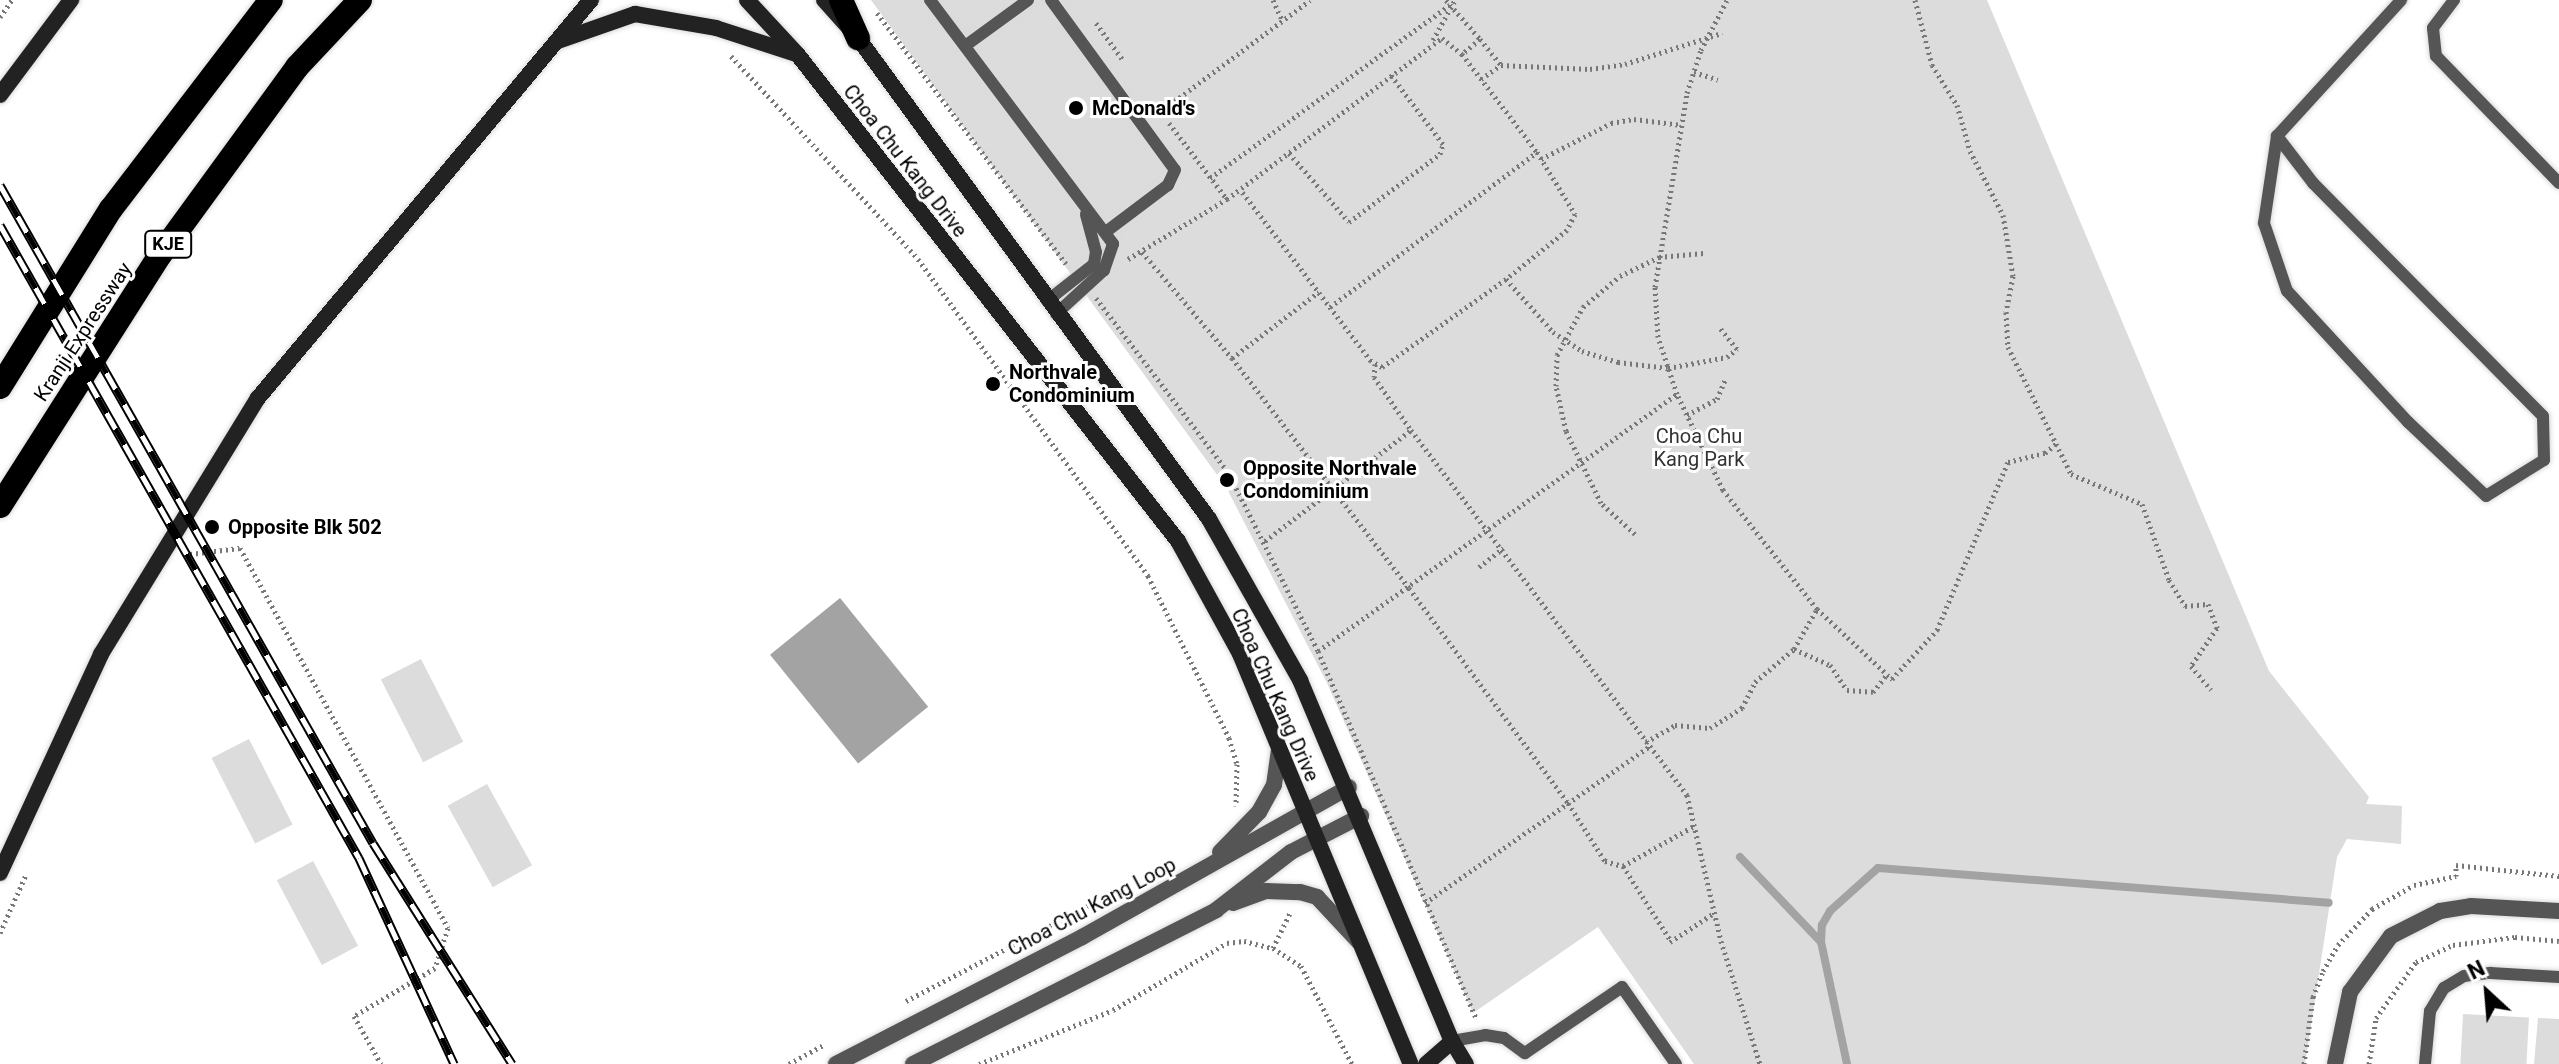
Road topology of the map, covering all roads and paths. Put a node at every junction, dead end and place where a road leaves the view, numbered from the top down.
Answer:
1 (12, 0) edge
2 (71, 0) edge
3 (271, 0) edge
4 (360, 0) edge
5 (591, 0) edge
6 (747, 0) edge
7 (824, 0) edge
8 (841, 0) edge
9 (930, 0) edge
10 (1028, 0) edge
11 (1051, 0) edge
12 (1273, 0) edge
13 (1310, 0) edge
14 (1727, 0) edge
15 (1915, 0) edge
16 (2401, 0) edge
17 (2454, 0) edge
18 (1451, 2) edge
19 (1087, 12) dead end
20 (0, 17) edge
21 (1282, 20) junction
22 (1722, 33) dead end
23 (1708, 34) junction
24 (858, 38) junction
25 (1480, 39) junction
26 (1433, 41) junction
27 (554, 43) junction
28 (965, 46) junction
29 (725, 49) dead end
30 (1462, 54) junction
31 (798, 55) junction
32 (1501, 65) junction
33 (1694, 72) junction
34 (1133, 74) dead end
35 (1390, 74) junction
36 (1481, 79) junction
37 (1718, 80) dead end
38 (0, 95) edge
39 (1151, 100) dead end
40 (1160, 112) junction
41 (1682, 125) junction
42 (2277, 136) junction
43 (1537, 152) junction
44 (1289, 153) junction
45 (1541, 159) junction
46 (1210, 178) junction
47 (2559, 183) edge
48 (1240, 189) junction
49 (1227, 199) junction
50 (1086, 214) junction
51 (1107, 231) junction
52 (1704, 253) dead end
53 (1659, 257) junction
54 (1506, 279) junction
55 (1319, 292) junction
56 (1051, 307) junction
57 (1330, 307) junction
58 (1720, 328) dead end
59 (1562, 339) junction
60 (1232, 358) junction
61 (1375, 364) junction
62 (1668, 368) junction
63 (1726, 378) dead end
64 (0, 387) edge
65 (1677, 394) junction
66 (1687, 415) junction
67 (1411, 430) junction
68 (2058, 442) junction
69 (1581, 461) junction
70 (1333, 489) junction
71 (0, 506) edge
72 (1488, 529) junction
73 (1635, 534) dead end
74 (1265, 541) dead end
75 (1503, 548) junction
76 (184, 563) dead end
77 (1479, 567) dead end
78 (1409, 588) junction
79 (1817, 609) junction
80 (1923, 634) dead end
81 (1928, 639) junction
82 (1794, 649) junction
83 (1318, 651) dead end
84 (1886, 676) junction
85 (2211, 690) dead end
86 (1648, 744) junction
87 (1279, 750) junction
88 (1349, 787) junction
89 (1568, 803) junction
90 (1304, 810) junction
91 (1229, 816) dead end
92 (1361, 816) junction
93 (1694, 826) junction
94 (1316, 839) junction
95 (33, 860) dead end
96 (1210, 866) junction
97 (1623, 866) junction
98 (0, 873) edge
99 (1103, 898) dead end
100 (1425, 903) dead end
101 (1216, 910) junction
102 (2559, 911) edge
103 (1714, 913) junction
104 (0, 933) edge
105 (1360, 944) junction
106 (2559, 977) edge
107 (895, 1006) dead end
108 (830, 1041) dead end
109 (1452, 1041) junction
110 (1529, 1059) edge
111 (846, 1062) edge
112 (381, 1064) edge
113 (789, 1064) edge
114 (913, 1064) edge
115 (979, 1064) edge
116 (1352, 1064) edge
117 (1411, 1064) edge
118 (1426, 1064) edge
119 (1466, 1064) edge
120 (1676, 1064) edge
121 (1760, 1064) edge
122 (2335, 1064) edge
123 (2425, 1064) edge

1 - 20 path
2 - 38 main road
3 - 64 highway, Kranji Expressway
4 - 71 highway, Kranji Expressway / KJE
5 - 27 main road
6 - 31 main road, Choa Chu Kang Drive
7 - 24 main road, Choa Chu Kang Drive
8 - 24 highway
9 - 28 lane
10 - 28 lane
11 - 51 lane
12 - 21 path
13 - 21 path
14 - 23 path
15 - 68 path
16 - 42 lane
17 - 47 lane
18 - 25 path
18 - 26 path
18 - 46 path
19 - 34 path
21 - 40 path
22 - 23 path
23 - 32 path
23 - 33 path
24 - 56 main road, Choa Chu Kang Drive
25 - 30 path
25 - 32 path
26 - 30 path
26 - 35 path
27 - 31 main road
27 - 98 main road
28 - 50 lane
29 - 91 path
30 - 36 path
31 - 87 main road, Choa Chu Kang Drive
32 - 36 path
33 - 37 path
33 - 41 path
35 - 44 path
35 - 44 path
36 - 43 path
39 - 40 path
40 - 46 path
41 - 45 path
41 - 53 path
42 - 42 lane
43 - 45 path
43 - 57 path
44 - 48 path
45 - 54 path
46 - 49 path
48 - 49 path
48 - 55 path
49 - 60 path
50 - 51 lane
50 - 56 lane
51 - 56 lane
52 - 53 path
53 - 59 path
53 - 62 path
54 - 59 path
54 - 61 path
55 - 57 path
55 - 60 path
56 - 88 main road, Choa Chu Kang Drive
57 - 61 path
58 - 62 path
59 - 62 path
59 - 69 path
60 - 70 path
61 - 67 path
62 - 65 path
63 - 66 path
65 - 66 path
65 - 69 path
66 - 79 path
67 - 70 path
67 - 72 path
68 - 81 path
68 - 85 path
69 - 72 path
69 - 73 path
70 - 74 path
70 - 78 path
72 - 75 path
72 - 78 path
75 - 77 path
75 - 86 path
76 - 112 path
78 - 83 path
78 - 89 path
79 - 82 path
79 - 84 path
80 - 81 path
81 - 84 path
82 - 84 path
82 - 86 path
86 - 89 path
86 - 93 path
87 - 90 main road, Choa Chu Kang Drive
87 - 96 street
88 - 90 street, Choa Chu Kang Loop
88 - 92 main road, Choa Chu Kang Drive
89 - 97 path
89 - 100 path
90 - 94 main road, Choa Chu Kang Drive
90 - 96 street, Choa Chu Kang Loop
92 - 94 street
92 - 109 main road, Choa Chu Kang Drive
93 - 97 path
93 - 103 path
94 - 101 street
94 - 105 main road, Choa Chu Kang Drive
95 - 104 path
96 - 111 street, Choa Chu Kang Loop
97 - 103 path
99 - 107 path
101 - 105 street
101 - 114 street
102 - 122 street
103 - 121 path
105 - 117 main road, Choa Chu Kang Drive
106 - 123 lane
108 - 113 path
109 - 110 lane
109 - 118 main road
109 - 119 main road, Choa Chu Kang Drive
110 - 120 lane
115 - 116 path

